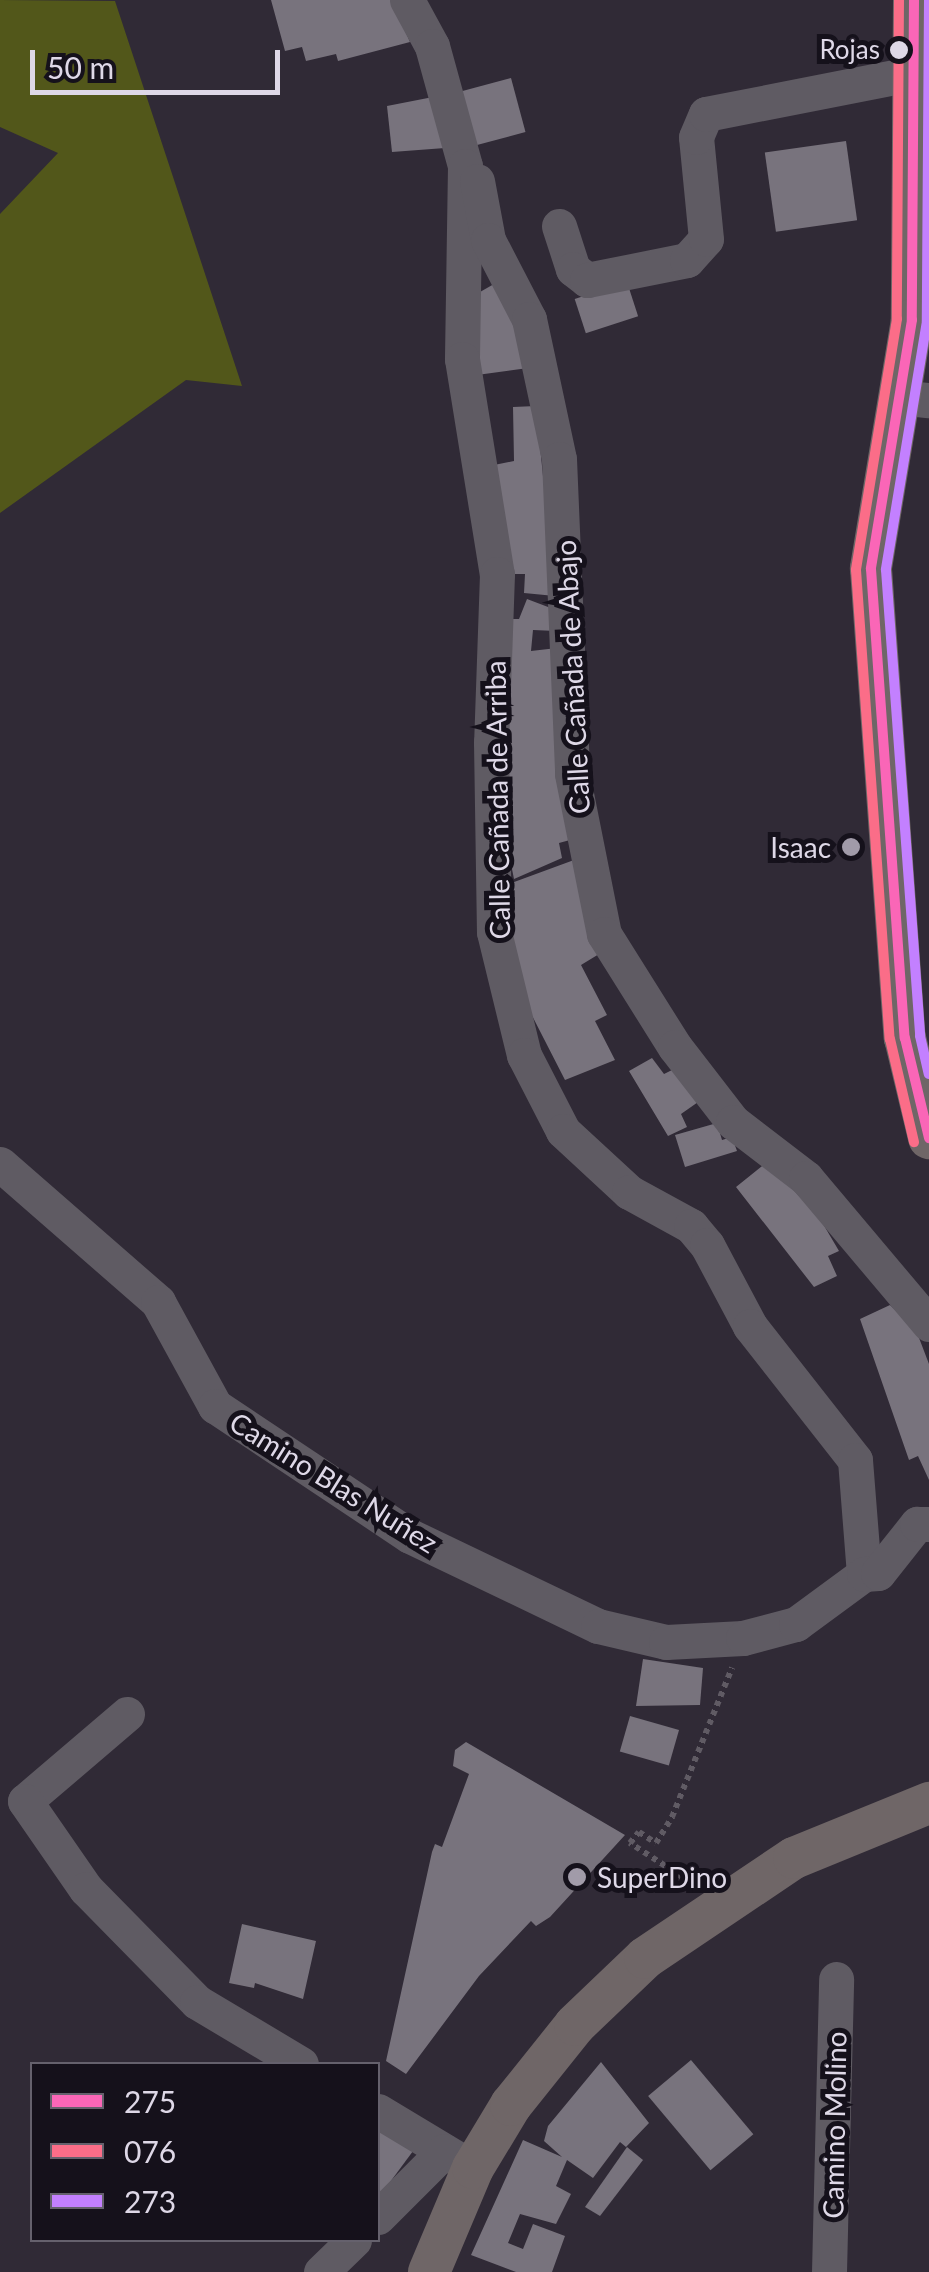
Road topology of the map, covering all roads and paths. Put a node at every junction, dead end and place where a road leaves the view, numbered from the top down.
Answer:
1 (406, 0) edge
2 (914, 0) edge
3 (920, 59) edge
4 (465, 166) junction
5 (559, 226) dead end
6 (914, 398) edge
7 (929, 1138) edge
8 (0, 1164) edge
9 (929, 1324) edge
10 (929, 1524) edge
11 (864, 1574) junction
12 (744, 1638) junction
13 (127, 1714) dead end
14 (929, 1802) edge
15 (720, 1902) junction
16 (836, 1979) dead end
17 (298, 2062) edge
18 (380, 2112) edge
19 (458, 2159) junction
20 (380, 2215) edge
21 (352, 2242) edge
22 (322, 2272) edge
23 (429, 2272) edge
24 (829, 2272) edge

1 - 4 street, Calle Cañada de Arriba
2 - 3 main road
3 - 5 street
3 - 6 main road
4 - 9 street, Calle Cañada de Abajo
4 - 11 street, Calle Cañada de Arriba
6 - 7 main road
8 - 12 street, Camino Blas Nuñez
10 - 11 street
11 - 12 street, Camino Blas Nuñez
12 - 15 path
13 - 17 street
14 - 15 main road
15 - 19 main road
16 - 24 street, Camino Molino
18 - 19 street
19 - 20 street
19 - 23 main road
21 - 22 street

